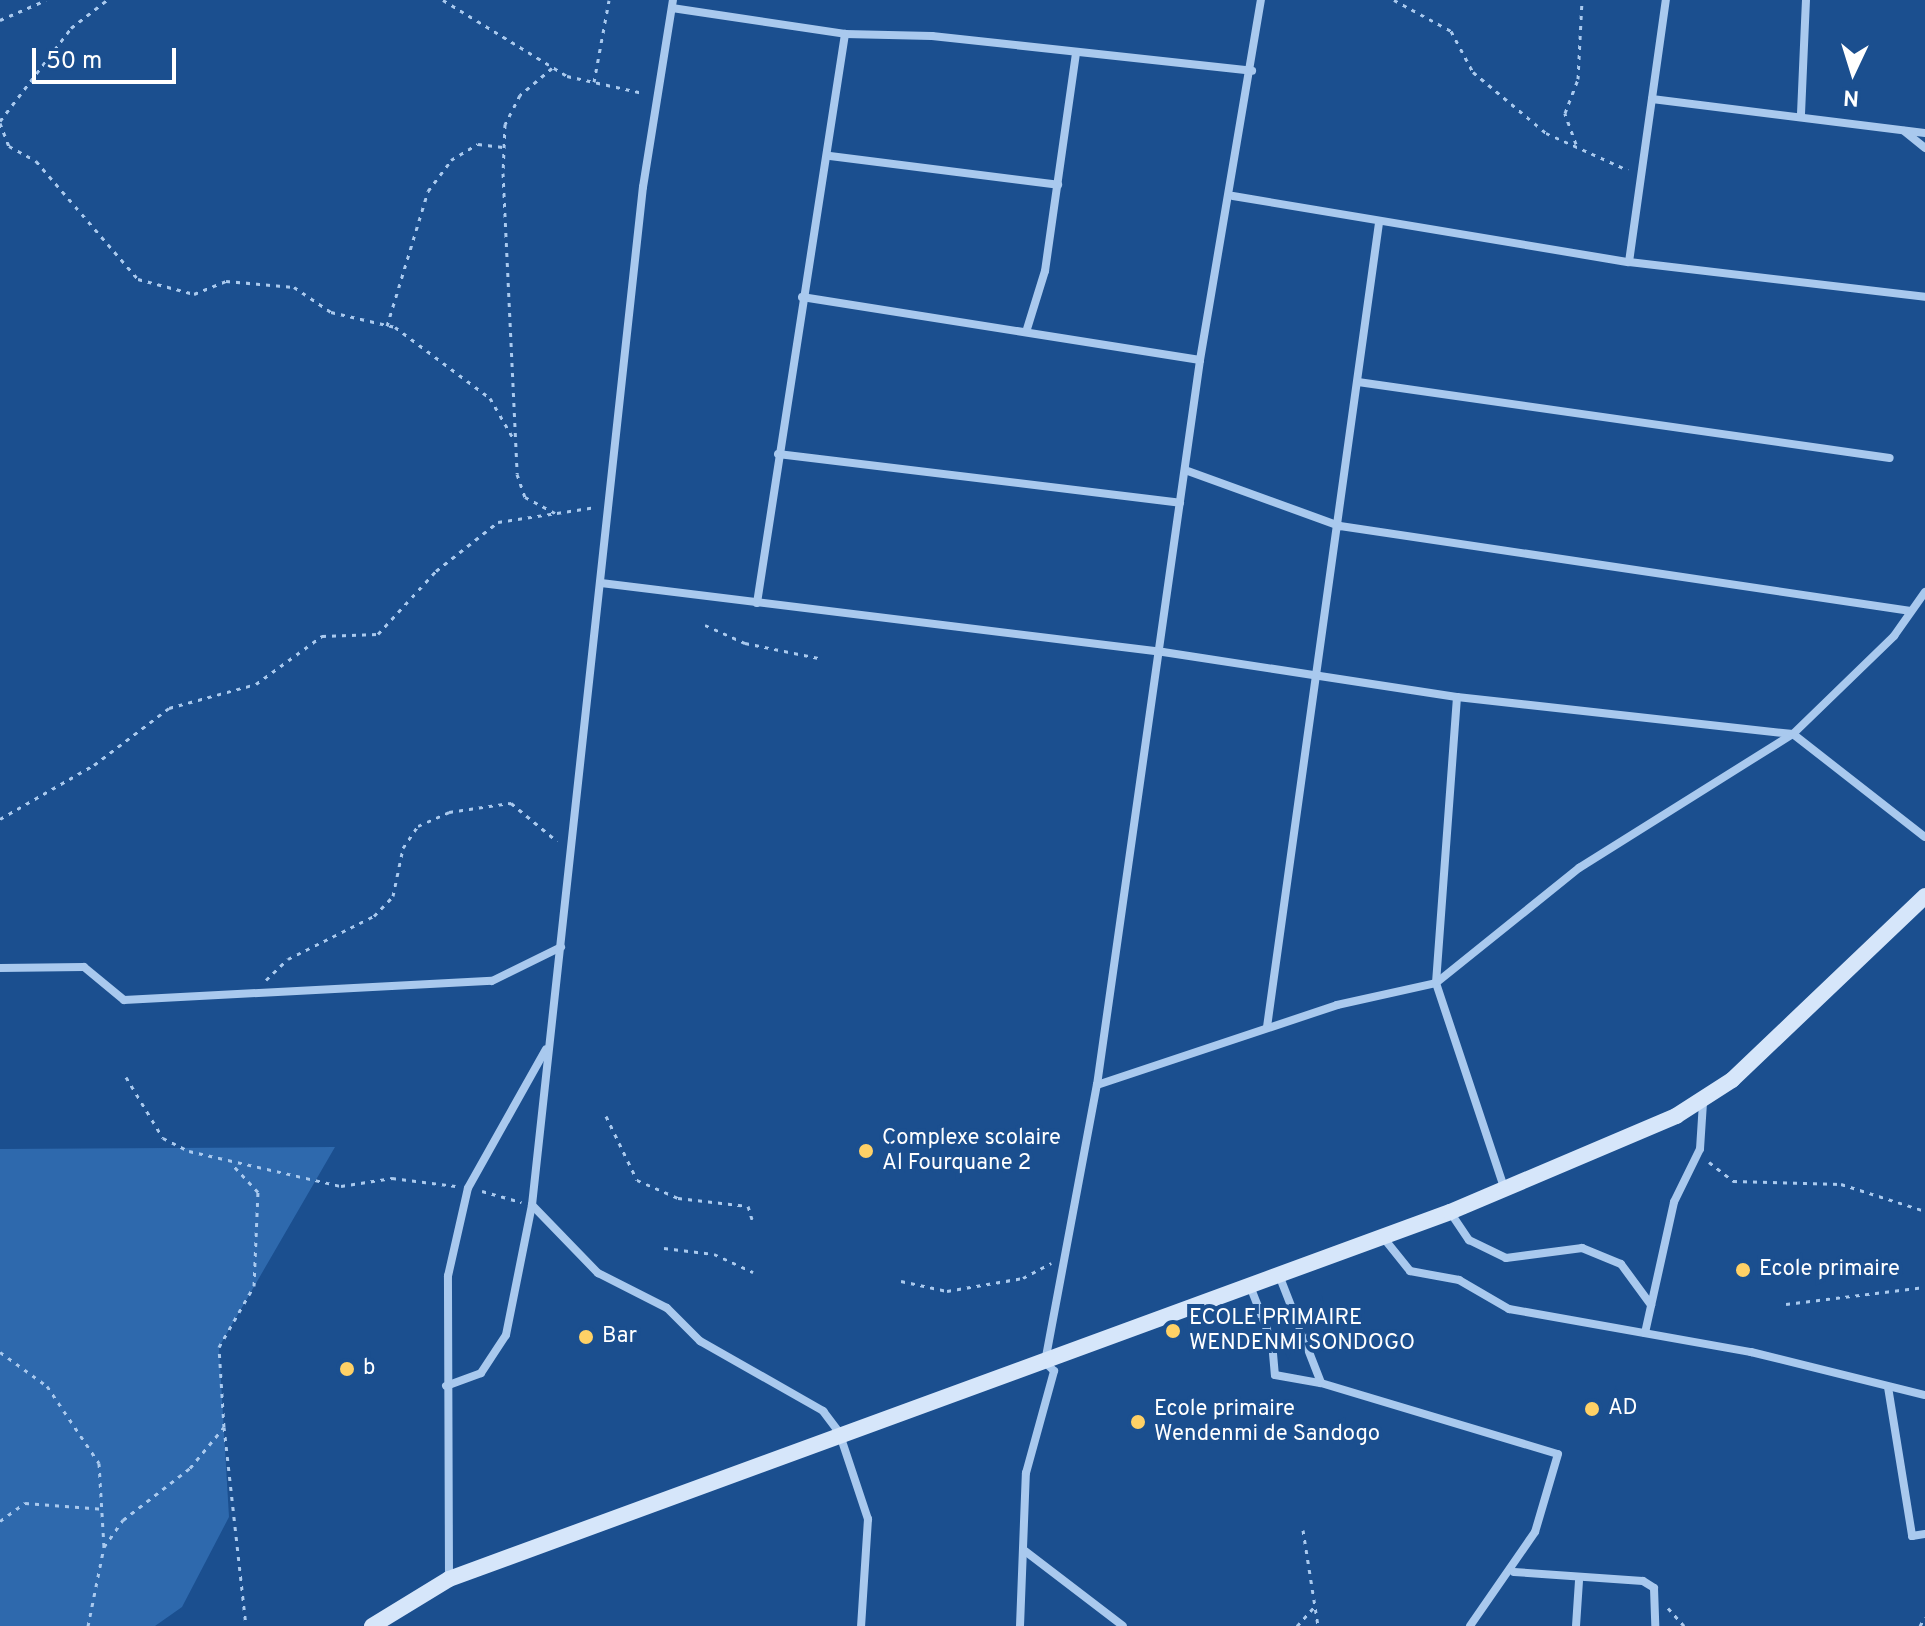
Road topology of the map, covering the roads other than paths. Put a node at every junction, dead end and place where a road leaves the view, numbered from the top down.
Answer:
1 (1261, 0) edge
2 (1666, 0) edge
3 (1806, 0) edge
4 (672, 4) edge
5 (845, 34) junction
6 (1076, 52) junction
7 (1252, 71) junction
8 (1652, 99) junction
9 (1801, 114) junction
10 (1902, 129) junction
11 (1925, 133) edge
12 (1925, 148) edge
13 (830, 156) junction
14 (1058, 185) junction
15 (1233, 196) junction
16 (1379, 223) junction
17 (1629, 262) junction
18 (802, 297) junction
19 (1925, 297) edge
20 (1027, 329) junction
21 (1200, 360) junction
22 (1358, 382) junction
23 (778, 454) junction
24 (1890, 458) dead end
25 (1185, 470) junction
26 (1180, 503) junction
27 (1340, 526) junction
28 (601, 583) junction
29 (1925, 592) edge
30 (757, 603) junction
31 (1911, 611) junction
32 (1163, 652) junction
33 (1318, 673) junction
34 (1457, 697) junction
35 (1793, 734) junction
36 (1925, 837) edge
37 (1925, 896) edge
38 (561, 947) junction
39 (0, 968) edge
40 (1436, 983) junction
41 (1267, 1027) junction
42 (548, 1045) junction
43 (1097, 1085) junction
44 (1703, 1102) junction
45 (1505, 1191) junction
46 (532, 1205) junction
47 (1450, 1212) junction
48 (1382, 1236) junction
49 (1279, 1274) junction
50 (1250, 1286) junction
51 (1651, 1305) junction
52 (1645, 1333) junction
53 (1045, 1362) junction
54 (1321, 1383) junction
55 (446, 1386) junction
56 (1888, 1387) junction
57 (1925, 1395) edge
58 (839, 1432) junction
59 (1925, 1534) edge
60 (1025, 1551) junction
61 (1514, 1572) junction
62 (449, 1579) junction
63 (1579, 1581) junction
64 (402, 1608) junction
65 (372, 1626) edge
66 (399, 1626) edge
67 (861, 1626) edge
68 (1020, 1626) edge
69 (1123, 1626) edge
70 (1470, 1626) edge
71 (1576, 1626) edge
72 (1655, 1626) edge

1 - 7 street
2 - 8 street
3 - 9 street
4 - 5 street
4 - 28 street
5 - 6 street
5 - 13 street
6 - 7 street
6 - 14 street
7 - 15 street
8 - 9 street
8 - 17 street
9 - 10 street
10 - 11 street
10 - 12 street
13 - 14 street
13 - 18 street
14 - 20 street
15 - 16 street
15 - 21 street
16 - 17 street
16 - 22 street
17 - 19 street
18 - 20 street
18 - 23 street
20 - 21 street
21 - 25 street
22 - 24 street
22 - 27 street
23 - 26 street
23 - 30 street
25 - 26 street
25 - 27 street
26 - 32 street
27 - 31 street
27 - 33 street
28 - 30 street
28 - 38 street
29 - 31 street
30 - 32 street
31 - 35 street
32 - 33 street
32 - 43 street
33 - 34 street
33 - 41 street
34 - 35 street
34 - 40 street
35 - 36 street
35 - 40 street
37 - 44 street
38 - 39 street
38 - 42 street
40 - 41 street
40 - 45 street
41 - 43 street
42 - 46 street
42 - 55 street
43 - 53 street
44 - 45 street
44 - 51 street
45 - 47 street
46 - 55 street
46 - 58 street
47 - 48 street
47 - 51 street
48 - 49 street
48 - 52 street
49 - 50 street
49 - 54 street
50 - 53 street
50 - 54 street
51 - 52 street
52 - 56 street
53 - 58 street
53 - 60 street
54 - 61 street
55 - 62 street
56 - 57 street
56 - 59 street
58 - 62 street
58 - 67 street
60 - 68 street
60 - 69 street
61 - 63 street
61 - 70 street
62 - 64 street
63 - 71 street
63 - 72 street
64 - 65 street
64 - 66 street

